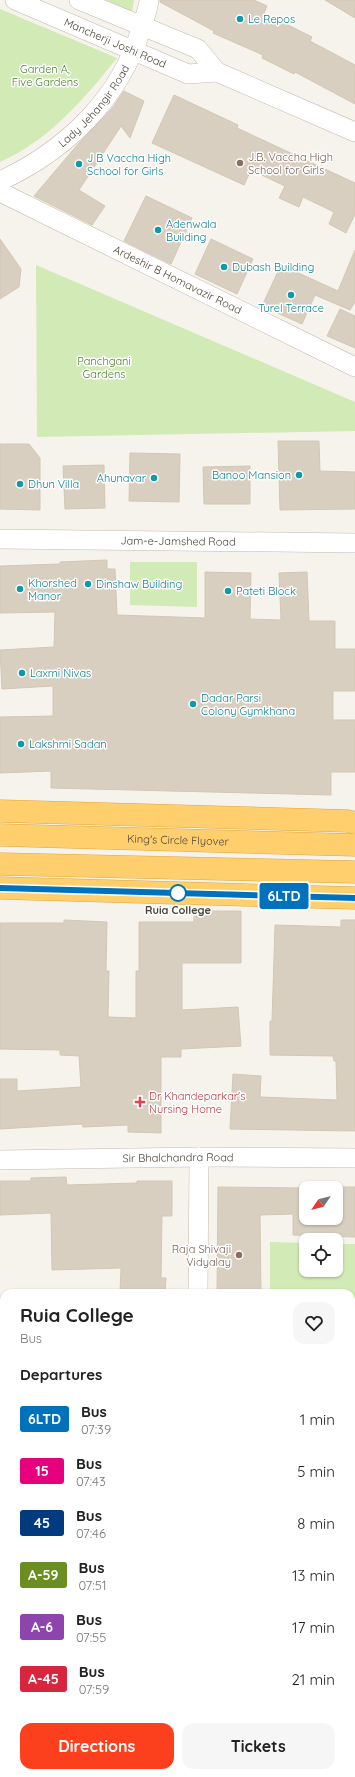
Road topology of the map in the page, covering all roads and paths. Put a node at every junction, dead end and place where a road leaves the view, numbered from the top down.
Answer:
1 (15, 0) edge
2 (80, 0) edge
3 (149, 0) edge
4 (143, 25) junction
5 (135, 50) junction
6 (217, 72) junction
7 (355, 132) edge
8 (0, 180) edge
9 (0, 192) edge
10 (355, 367) edge
11 (0, 539) edge
12 (355, 543) edge
13 (0, 811) edge
14 (355, 823) edge
15 (0, 835) edge
16 (352, 846) edge
17 (0, 864) edge
18 (352, 872) edge
19 (0, 888) edge
20 (355, 898) edge
21 (199, 1157) junction
22 (355, 1158) edge
23 (0, 1160) edge
24 (198, 1289) edge

1 - 5 street, Mancherji Joshi Road
2 - 4 street, Mancherji Joshi Road
3 - 4 street, Lady Jehangir Road
4 - 5 street, Lady Jehangir Road
4 - 6 street, Mancherji Joshi Road
5 - 6 street, Mancherji Joshi Road
5 - 8 street, Lady Jehangir Road
6 - 7 street, Mancherji Joshi Road
9 - 10 street, Ardeshir B Homavazir Road
11 - 12 street, Jam-e-Jamshed Road
13 - 14 highway
15 - 16 highway, King's Circle Flyover
17 - 18 highway
19 - 20 highway
21 - 22 street, Sir Bhalchandra Road
21 - 23 street, Sir Bhalchandra Road
21 - 24 street

